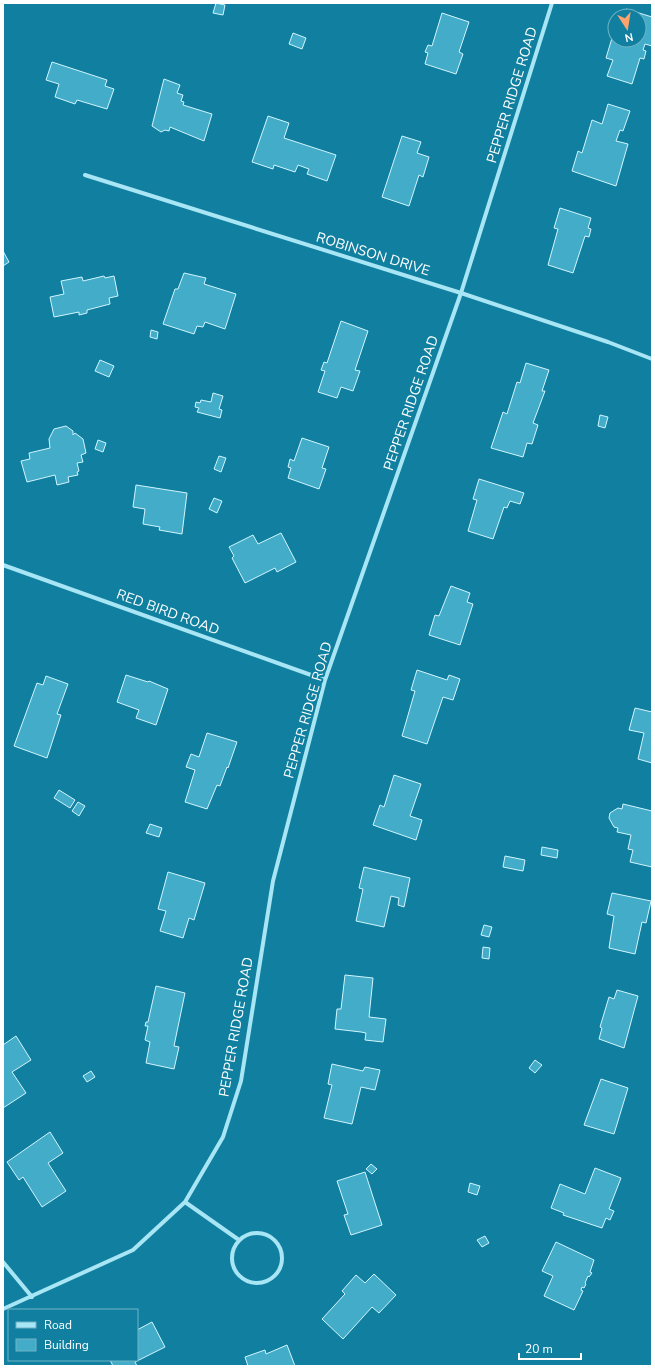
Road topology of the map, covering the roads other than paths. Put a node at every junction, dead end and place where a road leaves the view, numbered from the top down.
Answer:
1 (552, 3) edge
2 (85, 175) dead end
3 (461, 293) junction
4 (652, 359) edge
5 (3, 565) edge
6 (325, 680) junction
7 (185, 1202) junction
8 (239, 1240) junction
9 (3, 1262) edge
10 (32, 1297) junction
11 (3, 1309) edge

1 - 3 street, PEPPER RIDGE ROAD
2 - 3 street, ROBINSON DRIVE
3 - 4 street, ROBINSON DRIVE
3 - 6 street, PEPPER RIDGE ROAD
5 - 6 street, RED BIRD ROAD
6 - 7 street, PEPPER RIDGE ROAD
7 - 8 street
7 - 10 street, PEPPER RIDGE ROAD
8 - 8 street
9 - 10 street
10 - 11 street, PEPPER RIDGE ROAD

